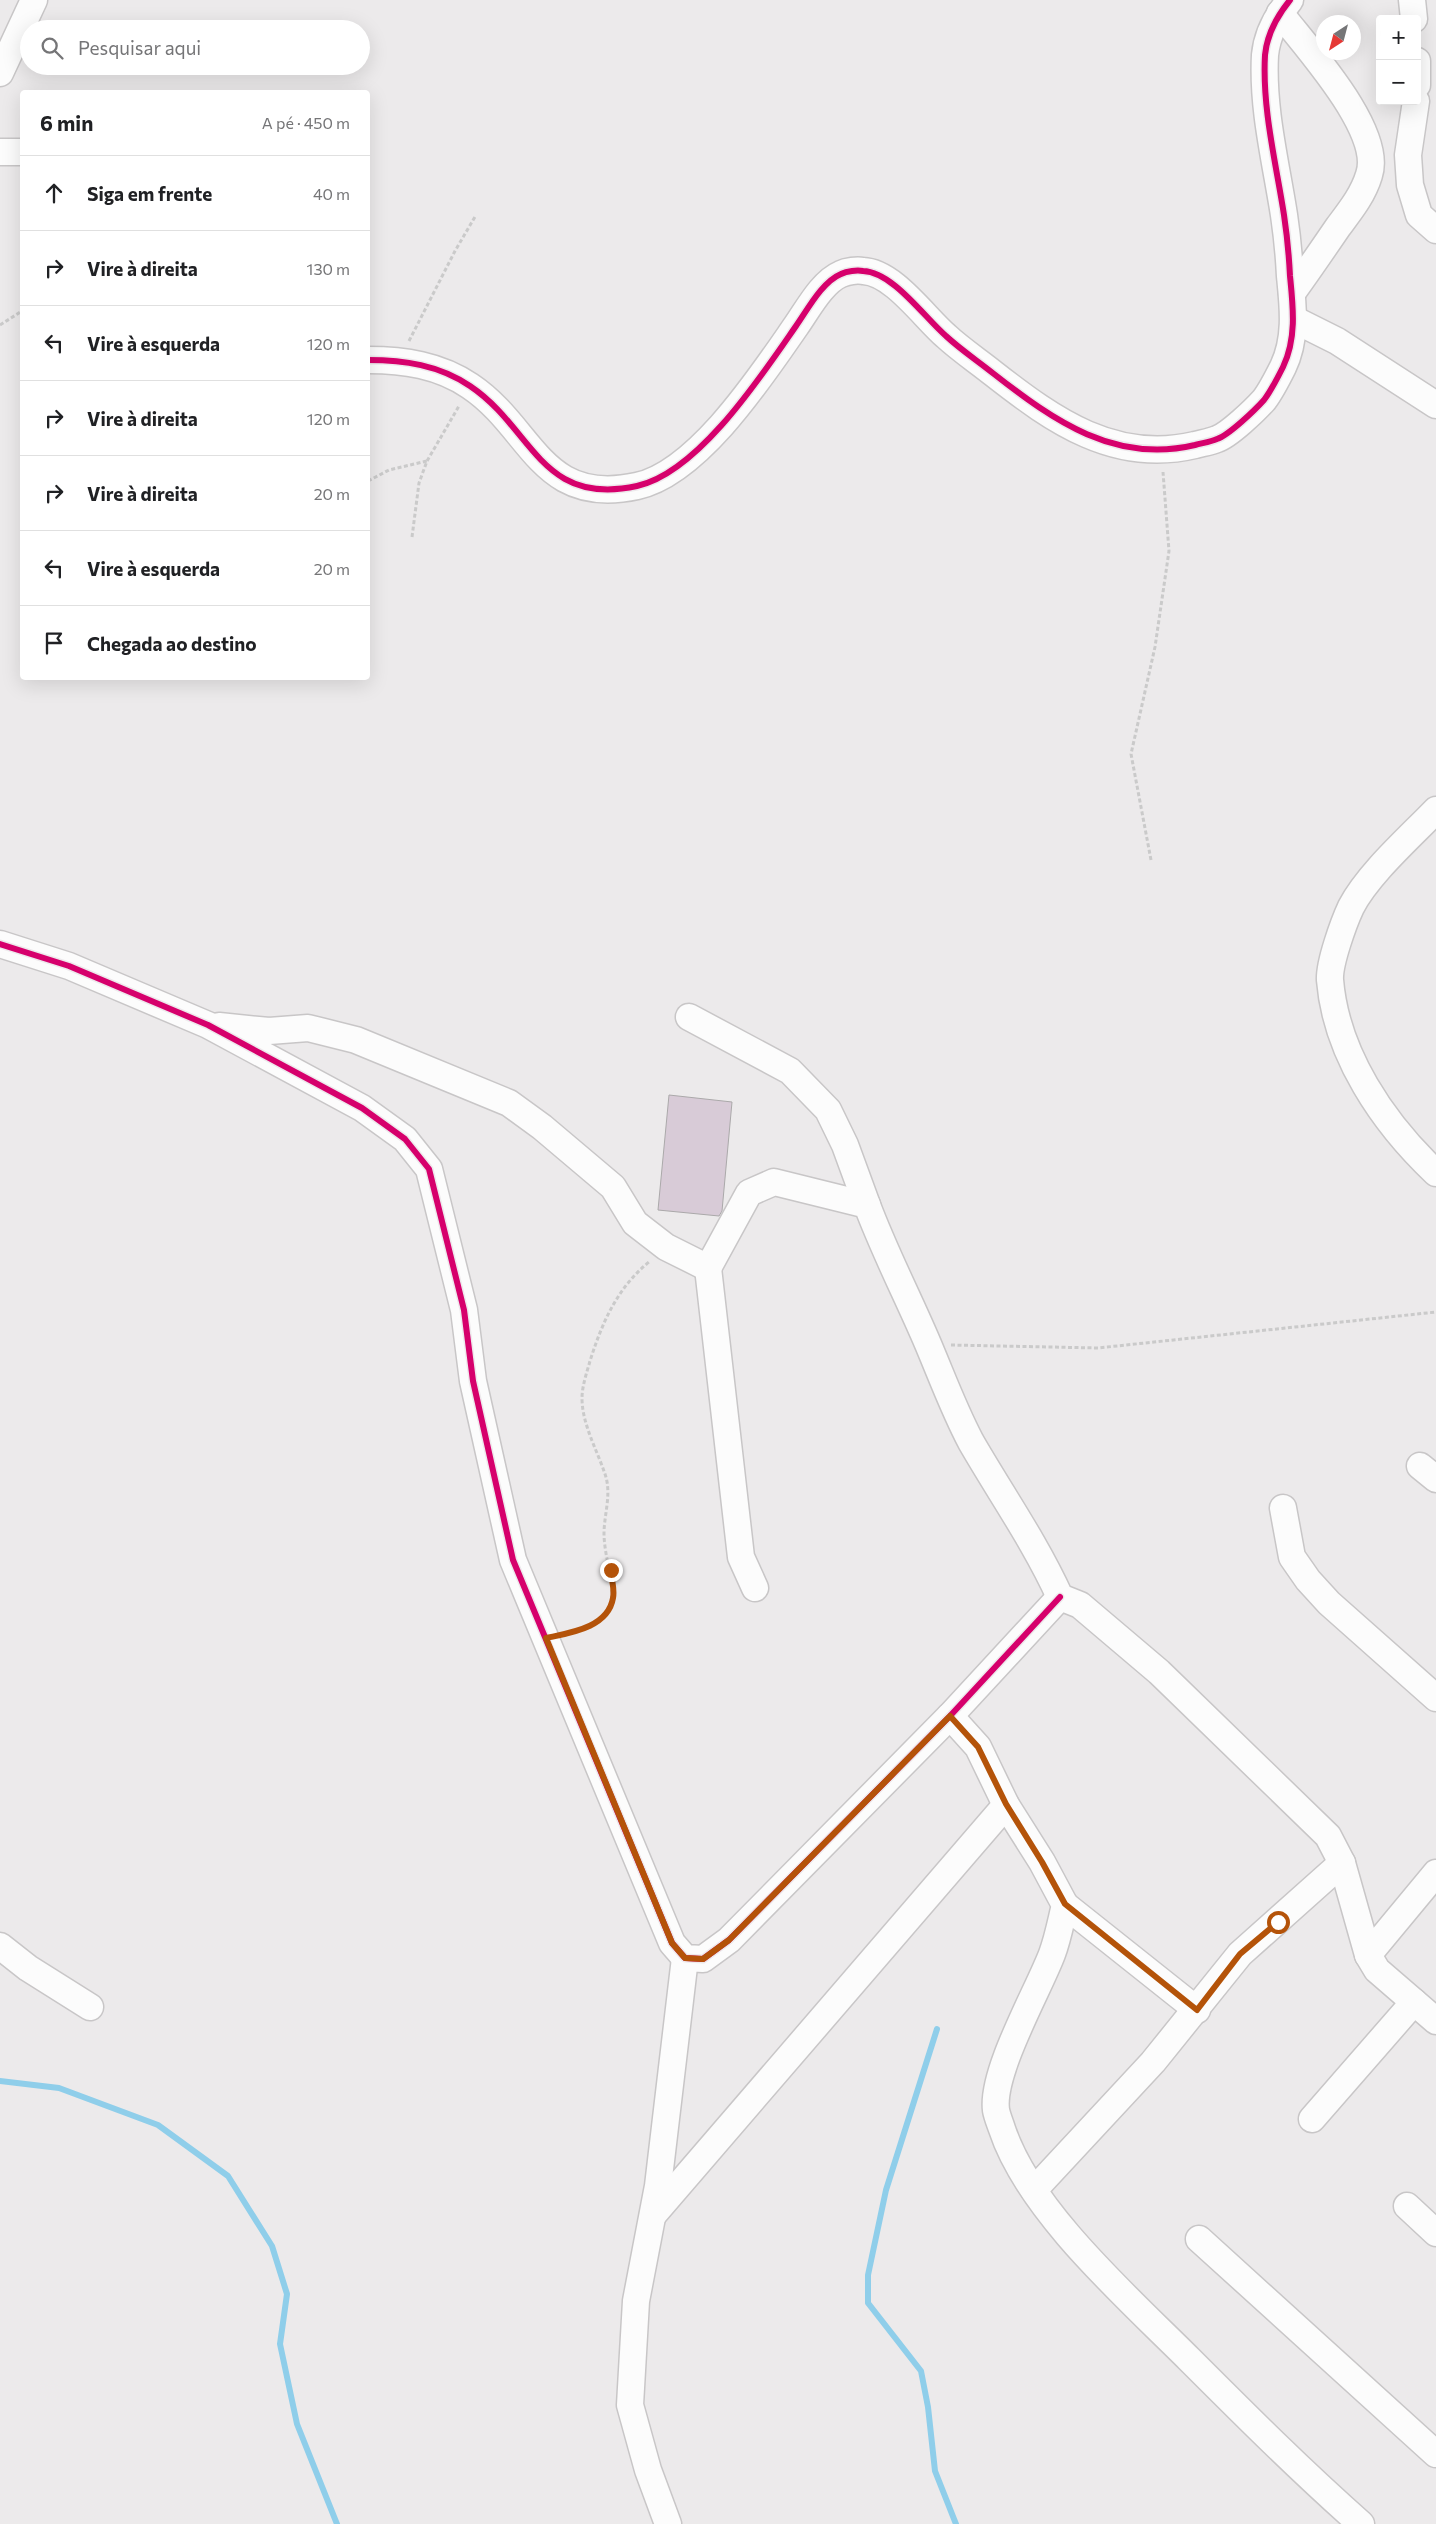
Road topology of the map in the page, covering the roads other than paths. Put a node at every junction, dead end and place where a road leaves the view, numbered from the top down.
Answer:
1 (34, 0) edge
2 (1412, 0) edge
3 (1285, 6) edge
4 (1414, 15) edge
5 (25, 20) edge
6 (20, 30) edge
7 (0, 73) edge
8 (1415, 105) edge
9 (0, 152) edge
10 (20, 152) edge
11 (1436, 230) edge
12 (1292, 293) junction
13 (1295, 320) junction
14 (370, 360) edge
15 (1436, 405) edge
16 (1436, 810) edge
17 (0, 944) edge
18 (689, 1017) dead end
19 (208, 1025) junction
20 (1436, 1172) edge
21 (867, 1205) junction
22 (708, 1268) junction
23 (1283, 1508) dead end
24 (755, 1588) dead end
25 (1060, 1597) junction
26 (1436, 1698) edge
27 (950, 1716) junction
28 (1006, 1804) junction
29 (1342, 1863) junction
30 (1436, 1873) edge
31 (1065, 1904) junction
32 (0, 1946) edge
33 (1368, 1954) junction
34 (685, 1958) junction
35 (1414, 2002) junction
36 (90, 2007) dead end
37 (1197, 2010) junction
38 (1436, 2021) edge
39 (1312, 2119) dead end
40 (1034, 2190) junction
41 (1407, 2206) dead end
42 (652, 2216) junction
43 (1436, 2233) edge
44 (1199, 2239) dead end
45 (1436, 2454) edge
46 (668, 2524) edge
47 (1360, 2524) edge

1 - 5 street
2 - 4 street
3 - 12 street
3 - 12 street
6 - 7 street
8 - 11 street
9 - 10 street
12 - 13 street
13 - 14 street
13 - 15 street
16 - 20 street
17 - 19 street
18 - 21 street
19 - 22 street
19 - 34 street
21 - 22 street
21 - 25 street
22 - 24 street
23 - 26 street
25 - 27 street
25 - 29 street
27 - 28 street
27 - 34 street
28 - 31 street
28 - 42 street
29 - 33 street
29 - 37 street
30 - 33 street
31 - 37 street
31 - 40 street
32 - 36 street
33 - 35 street
34 - 42 street
35 - 38 street
35 - 39 street
37 - 40 street
40 - 47 street
41 - 43 street
42 - 46 street
44 - 45 street

